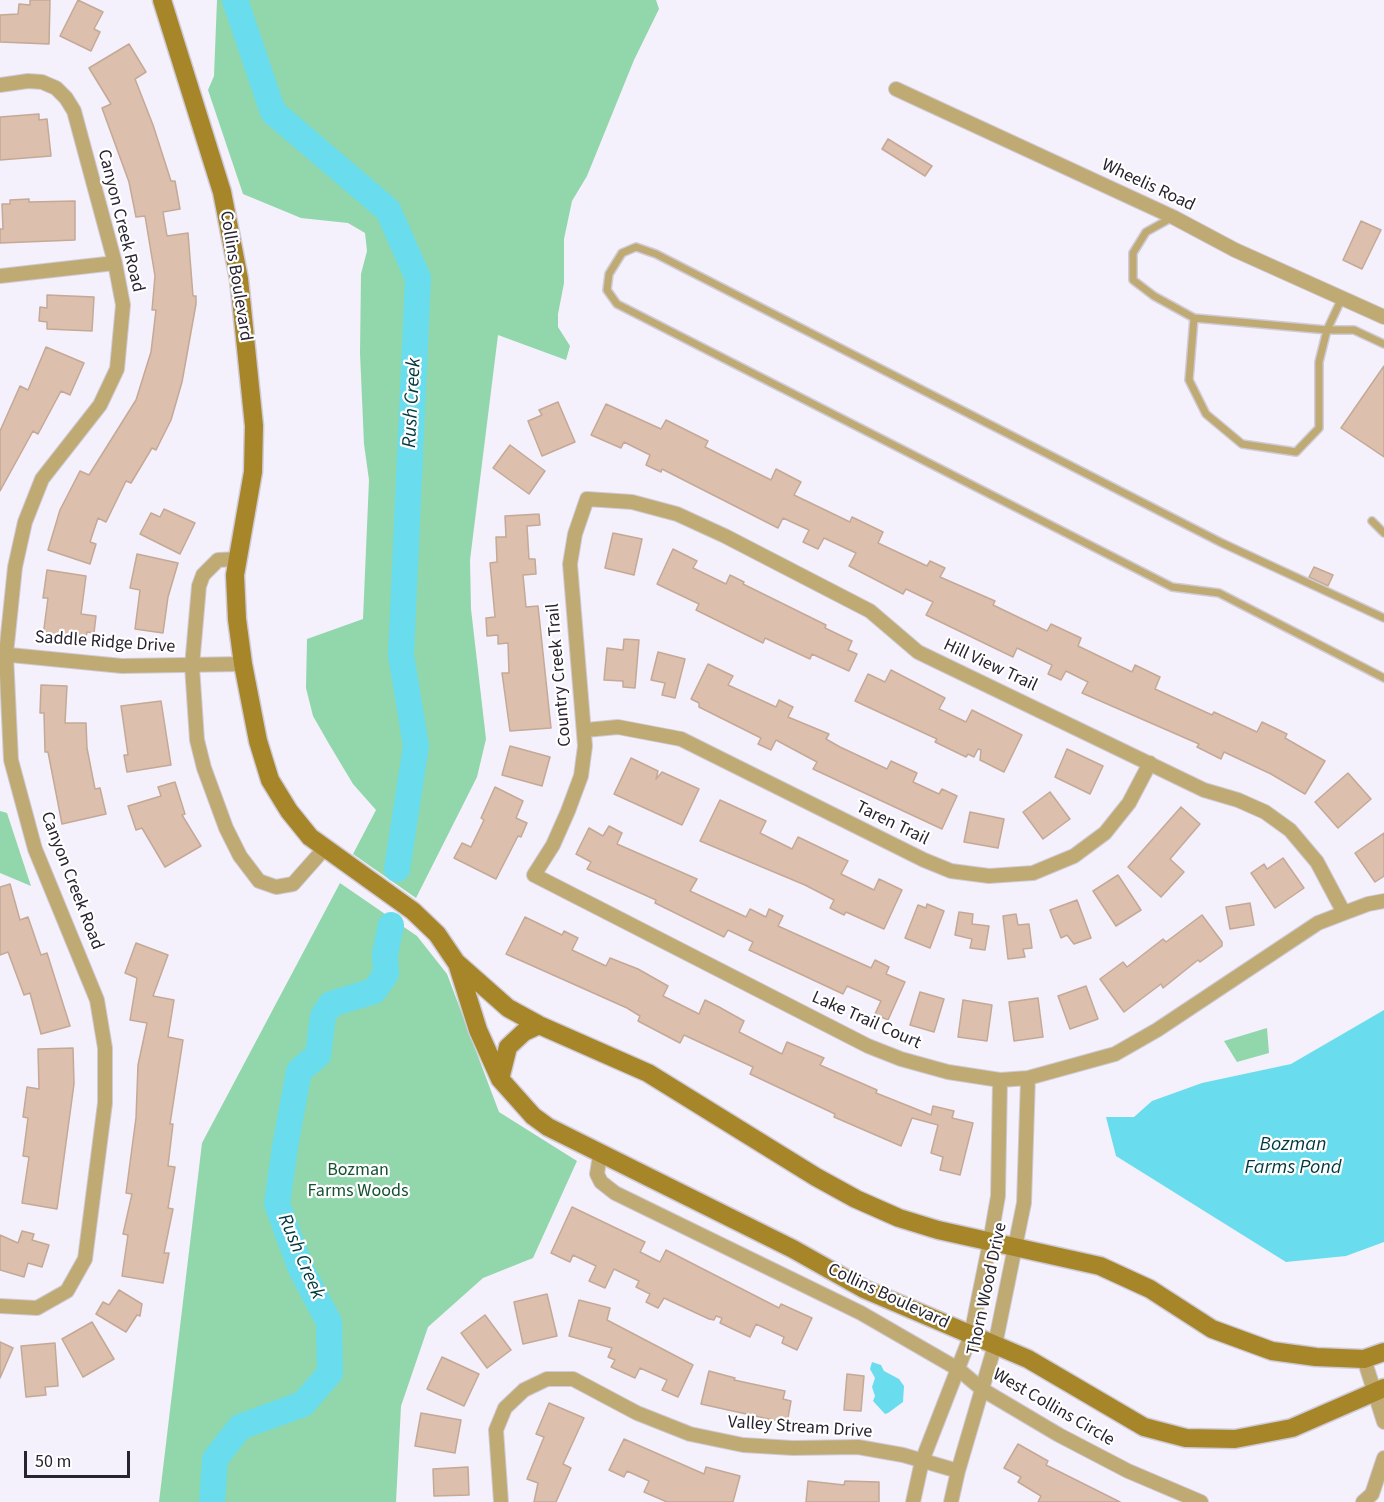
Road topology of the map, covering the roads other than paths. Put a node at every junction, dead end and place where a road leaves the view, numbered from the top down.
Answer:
1 (162, 0) edge
2 (0, 85) edge
3 (896, 89) dead end
4 (1173, 217) junction
5 (115, 263) junction
6 (0, 276) edge
7 (1342, 298) junction
8 (1384, 317) edge
9 (1194, 318) junction
10 (1327, 330) junction
11 (1384, 344) edge
12 (587, 499) joint
13 (1372, 521) dead end
14 (1384, 533) edge
15 (237, 559) junction
16 (1384, 618) edge
17 (3, 654) edge
18 (243, 664) junction
19 (192, 666) junction
20 (1384, 678) edge
21 (586, 730) junction
22 (1150, 763) junction
23 (324, 849) junction
24 (534, 876) joint
25 (1384, 901) edge
26 (1344, 913) junction
27 (456, 962) junction
28 (539, 1025) junction
29 (1028, 1078) junction
30 (500, 1079) junction
31 (1000, 1080) junction
32 (600, 1155) junction
33 (990, 1242) junction
34 (1016, 1246) junction
35 (0, 1305) edge
36 (971, 1335) junction
37 (995, 1345) junction
38 (1384, 1352) edge
39 (1364, 1359) junction
40 (958, 1369) junction
41 (1379, 1389) edge
42 (982, 1390) junction
43 (1384, 1422) edge
44 (1384, 1458) edge
45 (922, 1461) junction
46 (958, 1471) junction
47 (501, 1502) edge
48 (914, 1502) edge
49 (951, 1502) edge
50 (1201, 1502) edge
51 (1363, 1502) edge

1 - 15 street, Collins Boulevard
2 - 5 street, Canyon Creek Road
3 - 4 street, Wheelis Road
4 - 7 street, Wheelis Road
4 - 9 lane
5 - 6 street
5 - 17 street, Canyon Creek Road
7 - 8 street, Wheelis Road
7 - 10 lane
9 - 10 lane
9 - 10 lane
10 - 11 lane
12 - 21 street, Country Creek Trail
12 - 22 street, Hill View Trail
13 - 14 lane
15 - 18 street, Collins Boulevard
15 - 19 street
16 - 20 lane
17 - 19 street, Saddle Ridge Drive
17 - 35 street, Canyon Creek Road
18 - 19 street, Saddle Ridge Drive
18 - 23 street, Collins Boulevard
19 - 23 street
21 - 22 street, Taren Trail
21 - 24 street, Country Creek Trail
22 - 26 street, Hill View Trail
23 - 27 street, Collins Boulevard
24 - 31 street, Lake Trail Court
25 - 26 street, Lake Trail Court
26 - 29 street, Lake Trail Court
27 - 28 street, Collins Boulevard
27 - 30 street, Collins Boulevard
28 - 30 street
28 - 33 street, Collins Boulevard
29 - 31 street, Lake Trail Court
29 - 34 street, Thorn Wood Drive
30 - 32 street, Collins Boulevard
31 - 33 street, Thorn Wood Drive
32 - 36 street, Collins Boulevard
32 - 40 street, West Collins Circle
33 - 34 street, Collins Boulevard
33 - 36 street, Thorn Wood Drive
34 - 37 street, Thorn Wood Drive
34 - 39 street, Collins Boulevard
36 - 37 street, Collins Boulevard
36 - 40 street, Thorn Wood Drive
37 - 41 street, Collins Boulevard
37 - 42 street, Thorn Wood Drive
38 - 39 street, Collins Boulevard
39 - 41 street
40 - 42 street, West Collins Circle
40 - 45 street, Thorn Wood Drive
41 - 43 street
42 - 46 street, Thorn Wood Drive
42 - 50 street, West Collins Circle
44 - 51 street
45 - 46 street, Valley Stream Drive
45 - 47 street, Valley Stream Drive
45 - 48 street, Thorn Wood Drive
46 - 49 street, Thorn Wood Drive

